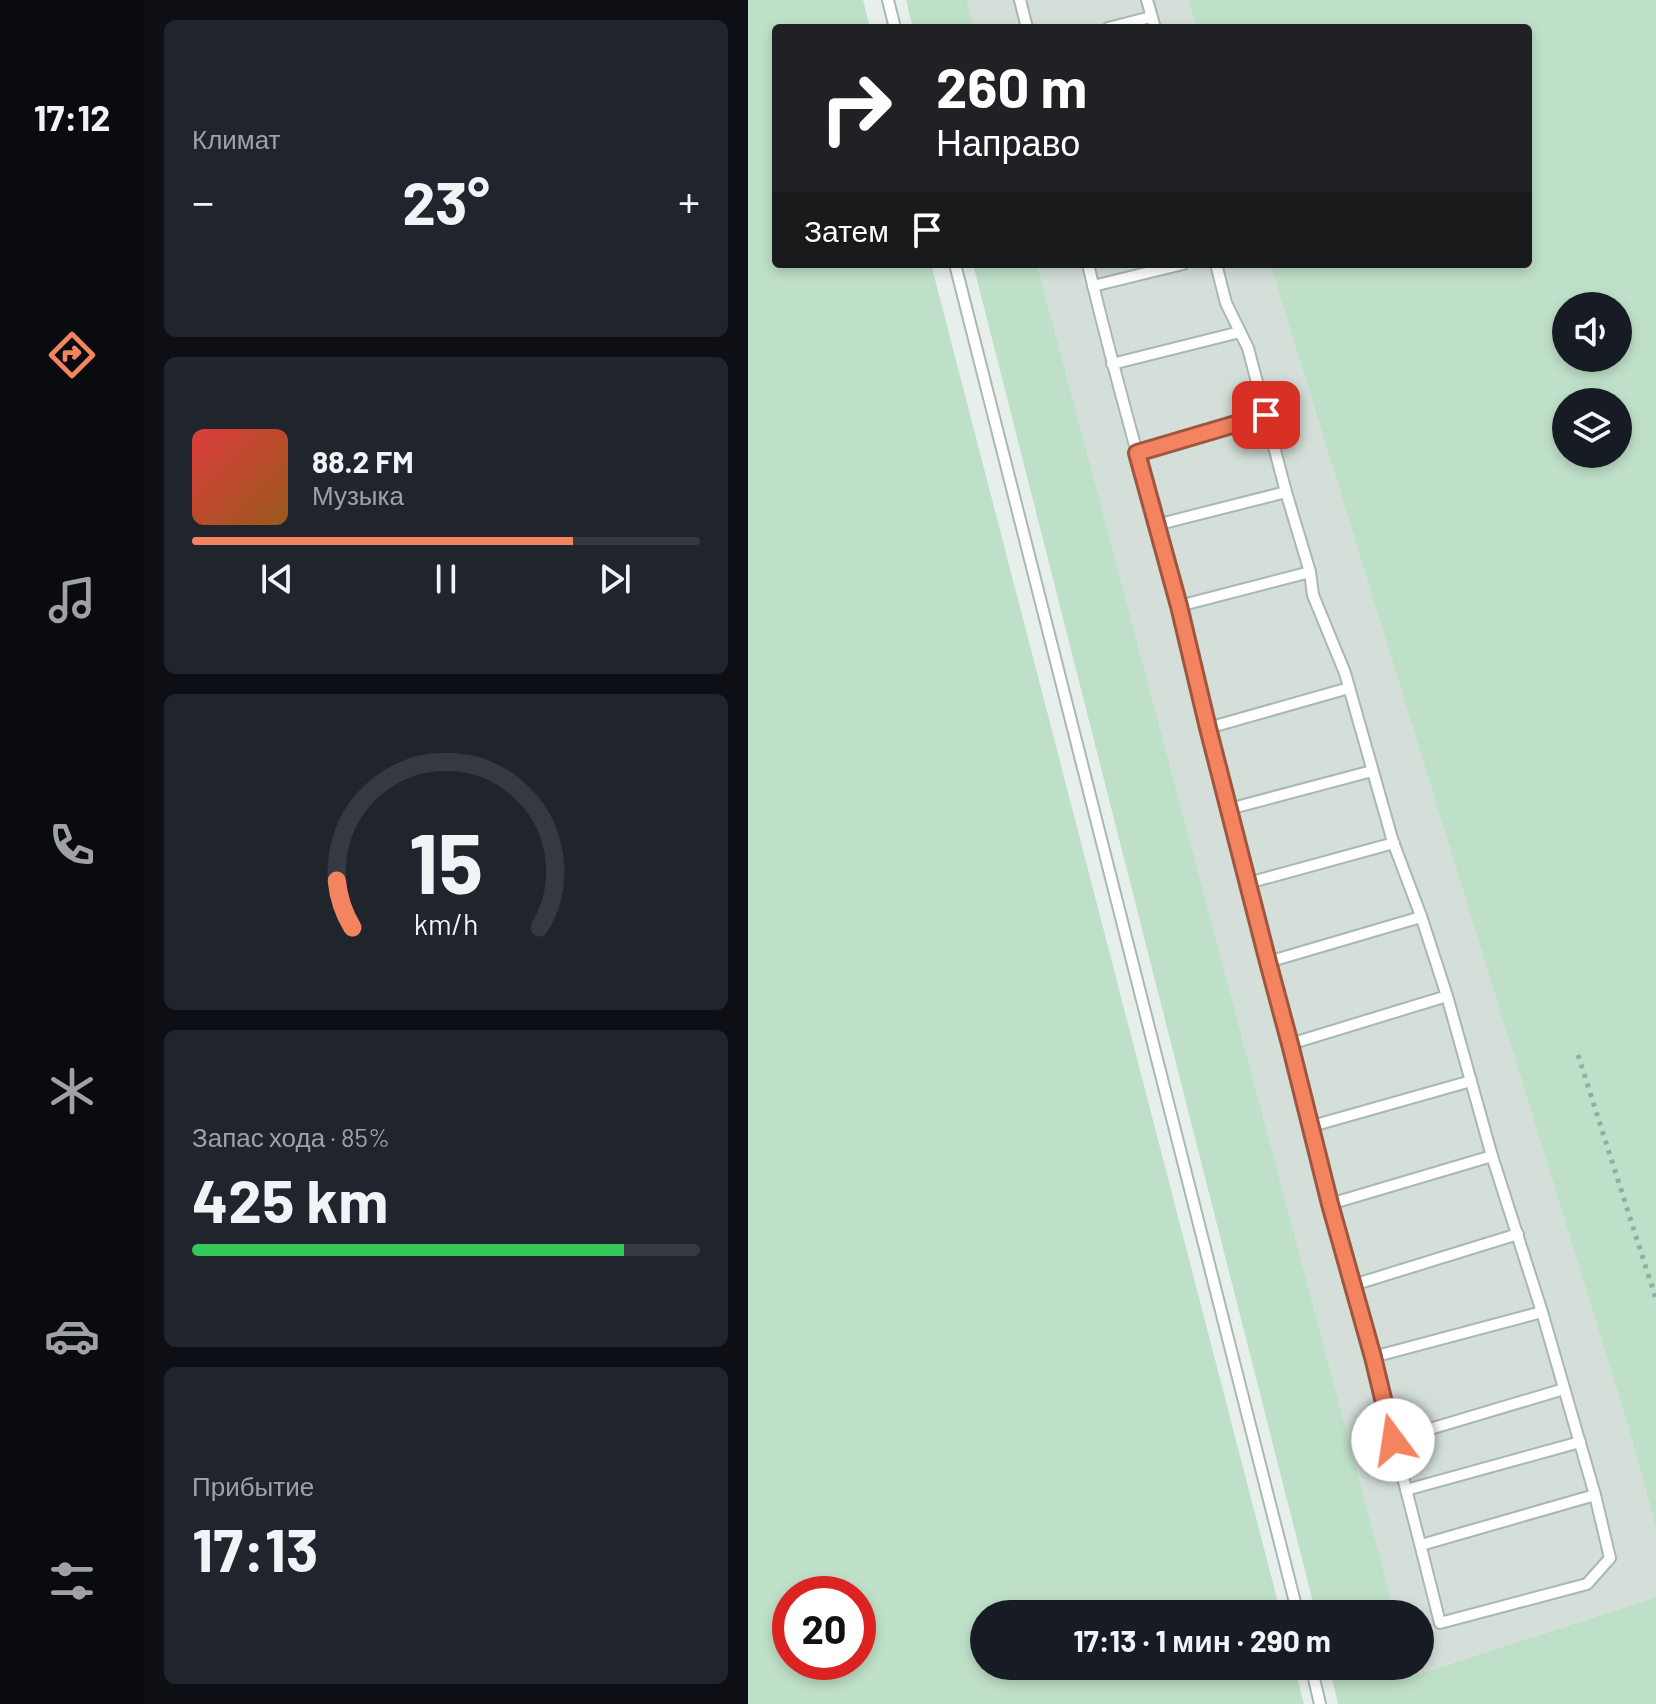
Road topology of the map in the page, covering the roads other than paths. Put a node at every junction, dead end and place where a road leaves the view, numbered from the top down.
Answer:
1 (888, 0) edge
2 (1020, 0) edge
3 (1147, 0) edge
4 (1153, 22) edge
5 (894, 24) edge
6 (1026, 24) edge
7 (956, 268) edge
8 (1089, 268) edge
9 (1167, 268) edge
10 (1217, 268) edge
11 (1093, 286) junction
12 (1240, 332) junction
13 (1112, 364) junction
14 (1266, 415) junction
15 (1137, 453) junction
16 (1286, 492) junction
17 (1156, 525) junction
18 (1310, 572) junction
19 (1179, 606) junction
20 (1349, 688) junction
21 (1208, 728) junction
22 (1372, 771) junction
23 (1229, 809) junction
24 (1394, 843) junction
25 (1248, 883) junction
26 (1421, 917) junction
27 (1268, 962) junction
28 (1447, 996) junction
29 (1290, 1044) junction
30 (1471, 1081) junction
31 (1312, 1126) junction
32 (1492, 1156) junction
33 (1330, 1204) junction
34 (1518, 1234) junction
35 (1353, 1285) junction
36 (1542, 1312) junction
37 (1373, 1357) junction
38 (1564, 1389) junction
39 (1393, 1440) junction
40 (1580, 1442) junction
41 (1406, 1490) junction
42 (1595, 1495) junction
43 (1421, 1545) junction
44 (1294, 1600) edge
45 (1314, 1680) edge
46 (1320, 1704) edge

1 - 5 lane
2 - 6 lane
3 - 4 lane
7 - 44 lane
8 - 11 lane
9 - 11 lane
10 - 12 lane
11 - 13 lane
12 - 13 lane
12 - 14 lane
13 - 15 lane
14 - 15 lane
14 - 16 lane
15 - 17 lane
16 - 17 lane
16 - 18 lane
17 - 19 lane
18 - 19 lane
18 - 20 lane
19 - 21 lane
20 - 21 lane
20 - 22 lane
21 - 23 lane
22 - 23 lane
22 - 24 lane
23 - 25 lane
24 - 25 lane
24 - 26 lane
25 - 27 lane
26 - 27 lane
26 - 28 lane
27 - 29 lane
28 - 29 lane
28 - 30 lane
29 - 31 lane
30 - 31 lane
30 - 32 lane
31 - 33 lane
32 - 33 lane
32 - 34 lane
33 - 35 lane
34 - 35 lane
34 - 36 lane
35 - 37 lane
36 - 37 lane
36 - 38 lane
37 - 39 lane
38 - 39 lane
38 - 40 lane
39 - 41 lane
40 - 41 lane
40 - 42 lane
41 - 43 lane
42 - 43 lane
42 - 43 lane
45 - 46 lane

